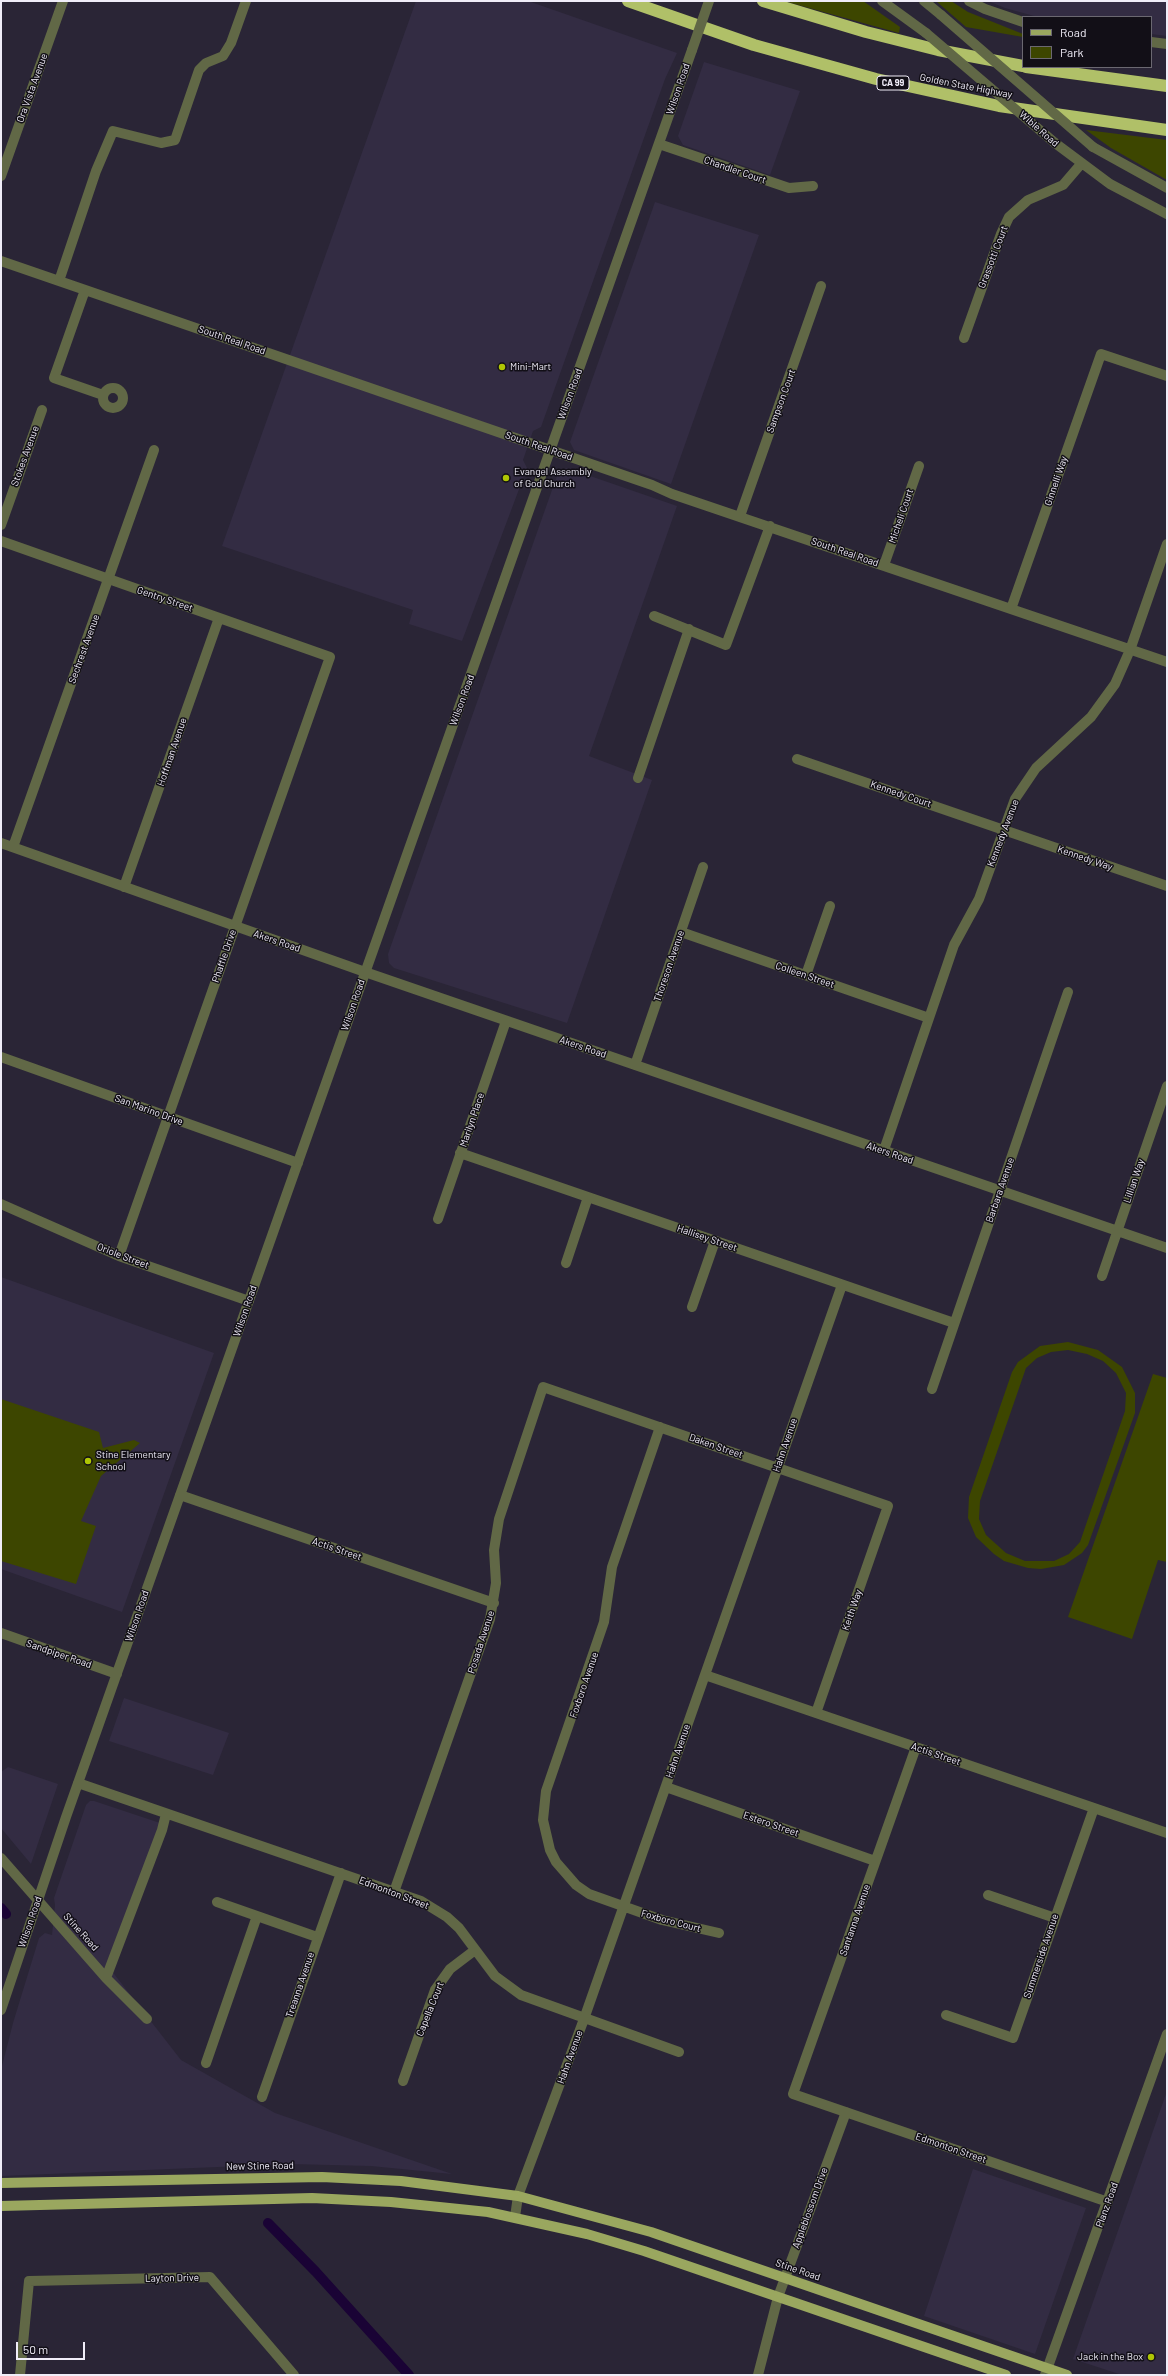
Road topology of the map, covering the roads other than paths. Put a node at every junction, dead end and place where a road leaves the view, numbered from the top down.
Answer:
1 (63, 1) edge
2 (246, 1) edge
3 (628, 1) edge
4 (709, 1) edge
5 (764, 1) edge
6 (882, 1) edge
7 (924, 1) edge
8 (969, 1) edge
9 (1022, 22) edge
10 (1152, 42) edge
11 (1167, 44) edge
12 (1022, 66) edge
13 (1033, 68) edge
14 (1167, 86) edge
15 (1167, 130) edge
16 (659, 144) junction
17 (1081, 164) junction
18 (1, 176) edge
19 (813, 186) dead end
20 (1167, 188) edge
21 (1167, 214) edge
22 (1, 261) edge
23 (60, 281) junction
24 (821, 286) dead end
25 (85, 290) junction
26 (964, 338) dead end
27 (1167, 376) edge
28 (103, 395) dead end
29 (42, 410) dead end
30 (154, 450) dead end
31 (550, 450) junction
32 (919, 466) dead end
33 (740, 516) junction
34 (1, 525) edge
35 (770, 526) junction
36 (1, 541) edge
37 (1167, 544) edge
38 (884, 565) junction
39 (109, 579) junction
40 (1011, 608) junction
41 (654, 616) dead end
42 (219, 618) junction
43 (689, 629) junction
44 (1130, 650) junction
45 (330, 657) joint
46 (1167, 662) edge
47 (797, 759) dead end
48 (638, 778) dead end
49 (1004, 830) junction
50 (1, 843) edge
51 (13, 848) junction
52 (703, 867) dead end
53 (1167, 886) edge
54 (124, 887) junction
55 (830, 906) dead end
56 (235, 926) junction
57 (681, 932) junction
58 (365, 972) junction
59 (806, 975) junction
60 (1068, 992) dead end
61 (929, 1018) junction
62 (506, 1020) junction
63 (1, 1057) edge
64 (635, 1065) junction
65 (1167, 1086) edge
66 (167, 1117) junction
67 (884, 1150) junction
68 (460, 1153) junction
69 (298, 1163) junction
70 (1000, 1190) junction
71 (588, 1197) junction
72 (1, 1204) edge
73 (438, 1219) dead end
74 (1117, 1231) junction
75 (715, 1241) junction
76 (1167, 1248) edge
77 (119, 1256) junction
78 (566, 1263) dead end
79 (1102, 1276) dead end
80 (842, 1285) junction
81 (249, 1302) junction
82 (692, 1307) dead end
83 (954, 1323) junction
84 (543, 1387) joint
85 (932, 1389) dead end
86 (660, 1427) junction
87 (778, 1468) junction
88 (180, 1495) junction
89 (888, 1506) joint
90 (494, 1602) junction
91 (1, 1633) edge
92 (117, 1674) junction
93 (705, 1675) junction
94 (816, 1713) junction
95 (916, 1747) junction
96 (78, 1783) junction
97 (666, 1787) junction
98 (1094, 1808) junction
99 (166, 1814) junction
100 (1167, 1833) edge
101 (1, 1858) edge
102 (876, 1861) junction
103 (341, 1874) junction
104 (394, 1892) junction
105 (988, 1895) dead end
106 (37, 1900) junction
107 (217, 1902) dead end
108 (623, 1908) junction
109 (257, 1916) junction
110 (1055, 1918) junction
111 (719, 1933) dead end
112 (317, 1937) junction
113 (475, 1950) junction
114 (106, 1978) junction
115 (1, 2010) edge
116 (946, 2015) dead end
117 (147, 2019) dead end
118 (584, 2019) junction
119 (1167, 2034) edge
120 (679, 2052) dead end
121 (206, 2063) dead end
122 (403, 2082) dead end
123 (793, 2094) joint
124 (262, 2097) dead end
125 (846, 2112) junction
126 (1, 2183) edge
127 (518, 2196) junction
128 (1108, 2202) junction
129 (1, 2206) edge
130 (514, 2217) junction
131 (784, 2278) junction
132 (778, 2297) junction
133 (1046, 2372) edge
134 (20, 2375) edge
135 (294, 2375) edge
136 (758, 2375) edge
137 (1006, 2375) edge
138 (1067, 2375) edge

1 - 18 street, Ora Vista Avenue
2 - 23 street
3 - 15 highway, Golden State Highway / CA 99
4 - 16 street, Wilson Road, bridge
5 - 12 highway
6 - 17 street, Wible Road, bridge
7 - 20 street, bridge
8 - 9 street
10 - 11 street
13 - 14 highway
16 - 19 street, Chandler Court
16 - 31 street, Wilson Road
17 - 21 street, Wible Road
17 - 26 street, Grassotti Court
22 - 23 street, South Real Road
23 - 25 street, South Real Road
24 - 33 street, Sampson Court
25 - 28 street
25 - 31 street, South Real Road
27 - 40 street, Ginnelli Way
29 - 34 street, Stokes Avenue
30 - 39 street, Sechrest Avenue
31 - 33 street, South Real Road
31 - 58 street, Wilson Road
32 - 38 street, Micheli Court
33 - 35 street, South Real Road
35 - 38 street, South Real Road
35 - 43 street
36 - 39 street, Gentry Street
37 - 44 street, Kennedy Avenue
38 - 40 street, South Real Road
39 - 42 street, Gentry Street
39 - 51 street, Sechrest Avenue
40 - 44 street, South Real Road
41 - 43 street
42 - 45 street, Gentry Street
42 - 54 street, Hoffman Avenue
43 - 48 street
44 - 46 street, South Real Road
44 - 49 street, Kennedy Avenue
45 - 56 street, Phaffle Drive
47 - 49 street, Kennedy Court
49 - 53 street, Kennedy Way
49 - 61 street, Kennedy Avenue
50 - 51 street, Akers Road
51 - 54 street, Akers Road
52 - 57 street, Thoreson Avenue
54 - 56 street, Akers Road
55 - 59 street
56 - 58 street, Akers Road
56 - 66 street, Phaffle Drive
57 - 59 street, Colleen Street
57 - 64 street, Thoreson Avenue
58 - 62 street, Akers Road
58 - 69 street, Wilson Road
59 - 61 street, Colleen Street
60 - 70 street, Barbara Avenue
61 - 67 street, Kennedy Avenue
62 - 64 street, Akers Road
62 - 68 street, Marilyn Place
63 - 66 street, San Marino Drive
64 - 67 street, Akers Road
65 - 74 street, Lillian Way
66 - 69 street, San Marino Drive
66 - 77 street, Phaffle Drive
67 - 70 street, Akers Road
68 - 71 street, Hallisey Street
68 - 73 street, Marilyn Place
69 - 81 street, Wilson Road
70 - 74 street, Akers Road
70 - 83 street, Barbara Avenue
71 - 75 street, Hallisey Street
71 - 78 street
72 - 77 street, Oriole Street
74 - 76 street, Akers Road
74 - 79 street, Lillian Way
75 - 80 street, Hallisey Street
75 - 82 street
77 - 81 street, Oriole Street
80 - 83 street, Hallisey Street
80 - 87 street, Hahn Avenue
81 - 88 street, Wilson Road
83 - 85 street, Barbara Avenue
84 - 86 street, Daken Street
84 - 90 street, Posada Avenue
86 - 87 street, Daken Street
86 - 108 street, Foxboro Avenue
87 - 89 street, Daken Street
87 - 93 street, Hahn Avenue
88 - 90 street, Actis Street
88 - 92 street, Wilson Road
89 - 94 street, Keith Way
90 - 104 street, Posada Avenue
91 - 92 street, Sandpiper Road
92 - 96 street, Wilson Road
93 - 94 street, Actis Street
93 - 97 street, Hahn Avenue
94 - 95 street, Actis Street
95 - 98 street, Actis Street
95 - 102 street, Santanna Avenue
96 - 99 street, Edmonton Street
96 - 106 street, Wilson Road
97 - 102 street, Estero Street
97 - 108 street, Hahn Avenue
98 - 100 street, Actis Street
98 - 110 street, Summerside Avenue
99 - 103 street, Edmonton Street
99 - 114 street
101 - 106 street, Stine Road
102 - 123 street, Santanna Avenue
103 - 104 street, Edmonton Street
103 - 112 street, Treanna Avenue
104 - 113 street, Edmonton Street
105 - 110 street
106 - 114 street, Stine Road
106 - 115 street, Wilson Road
107 - 109 street
108 - 111 street, Foxboro Court
108 - 118 street, Hahn Avenue
109 - 112 street
109 - 121 street
110 - 116 street, Summerside Avenue
112 - 124 street, Treanna Avenue
113 - 118 street, Edmonton Street
113 - 122 street, Capella Court
114 - 117 street, Stine Road
118 - 120 street, Edmonton Street
118 - 127 street, Hahn Avenue
119 - 128 street, Planz Road
123 - 125 street, Edmonton Street
125 - 128 street, Edmonton Street
125 - 131 street, Appleblossom Drive
126 - 127 main road, New Stine Road
127 - 130 street, Hahn Avenue
127 - 131 main road, Stine Road
128 - 133 street, Planz Road
129 - 130 main road
130 - 132 main road
131 - 132 street, Appleblossom Drive
131 - 133 main road, Stine Road
132 - 136 street, Appleblossom Drive
132 - 137 main road
133 - 138 main road, Stine Road
134 - 135 street, Layton Drive

